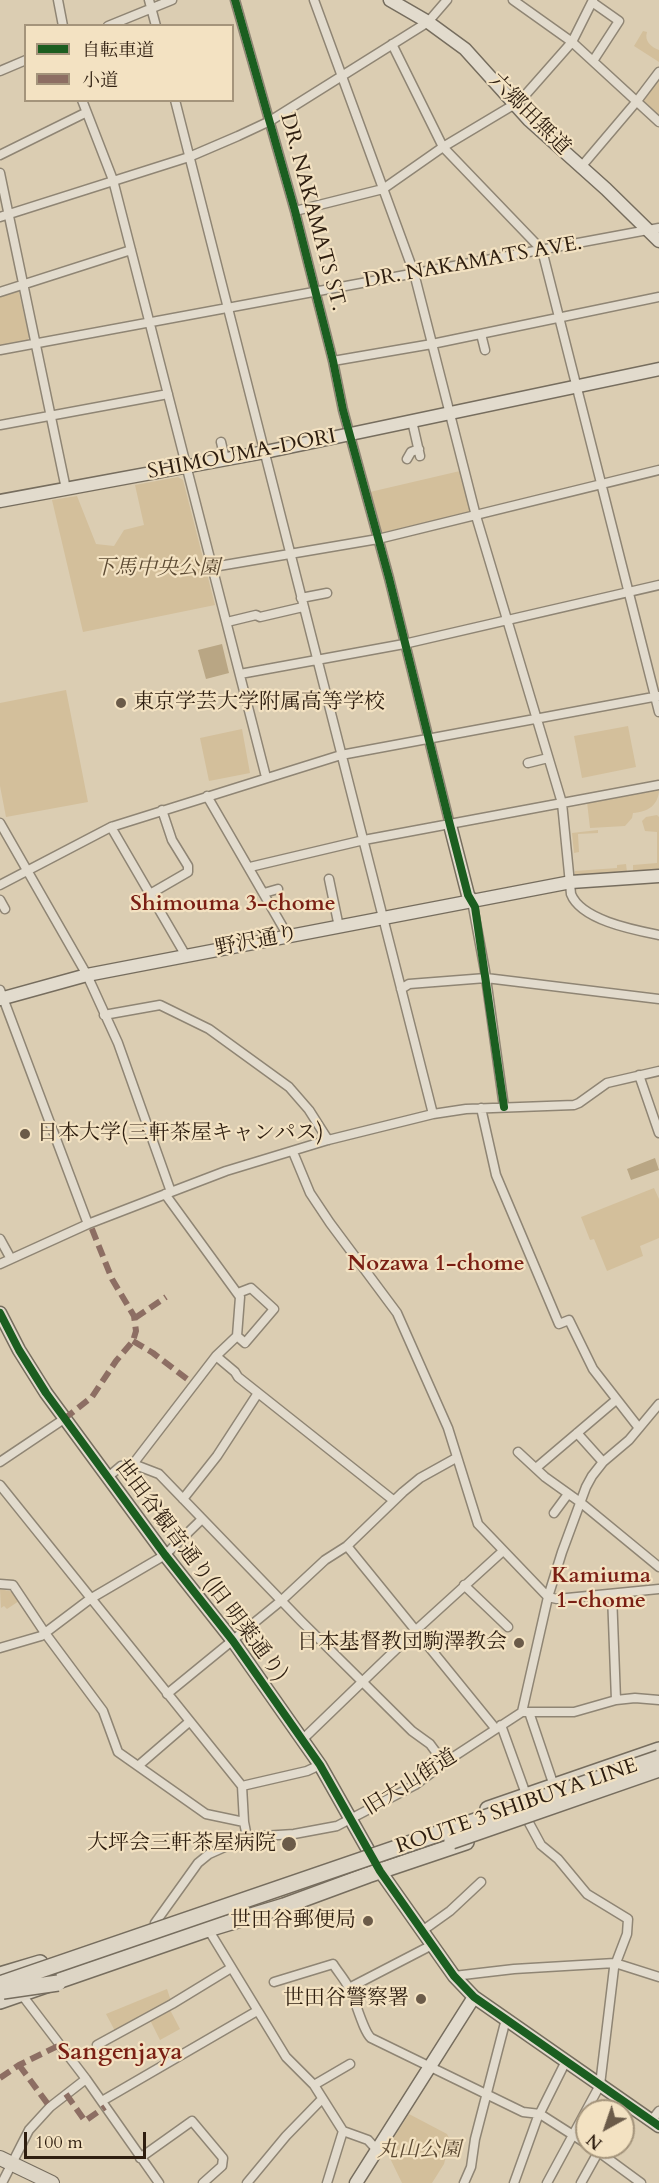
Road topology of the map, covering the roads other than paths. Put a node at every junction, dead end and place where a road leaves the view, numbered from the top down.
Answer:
1 (58, 0) edge
2 (172, 0) edge
3 (235, 0) edge
4 (314, 0) edge
5 (390, 0) edge
6 (447, 0) edge
7 (513, 0) edge
8 (592, 1) edge
9 (150, 4) edge
10 (428, 22) junction
11 (63, 24) edge
12 (112, 24) edge
13 (155, 24) edge
14 (572, 42) junction
15 (392, 44) junction
16 (24, 61) edge
17 (593, 61) junction
18 (0, 71) edge
19 (659, 72) edge
20 (341, 76) junction
21 (82, 102) edge
22 (175, 102) edge
23 (637, 102) junction
24 (514, 104) junction
25 (85, 113) junction
26 (270, 121) junction
27 (659, 122) edge
28 (443, 147) junction
29 (0, 155) edge
30 (189, 157) junction
31 (581, 167) junction
32 (0, 173) edge
33 (113, 180) junction
34 (383, 189) junction
35 (295, 211) junction
36 (4, 215) edge
37 (654, 229) edge
38 (659, 241) edge
39 (131, 250) junction
40 (542, 250) junction
41 (414, 273) junction
42 (23, 284) junction
43 (0, 292) edge
44 (315, 292) junction
45 (659, 297) edge
46 (227, 309) junction
47 (560, 318) junction
48 (150, 322) junction
49 (481, 334) junction
50 (36, 343) junction
51 (432, 344) junction
52 (0, 350) edge
53 (485, 350) dead end
54 (333, 361) junction
55 (659, 369) edge
56 (577, 386) junction
57 (168, 394) junction
58 (450, 413) junction
59 (51, 416) junction
60 (412, 421) junction
61 (0, 425) edge
62 (350, 434) junction
63 (221, 442) dead end
64 (265, 452) junction
65 (225, 459) junction
66 (407, 459) dead end
67 (187, 466) junction
68 (659, 470) edge
69 (602, 484) junction
70 (66, 489) junction
71 (0, 501) edge
72 (476, 516) junction
73 (378, 539) junction
74 (290, 555) junction
75 (213, 567) junction
76 (659, 585) edge
77 (630, 592) junction
78 (327, 593) dead end
79 (302, 602) junction
80 (507, 620) junction
81 (227, 622) junction
82 (404, 644) junction
83 (317, 660) junction
84 (240, 674) junction
85 (657, 697) edge
86 (659, 712) edge
87 (537, 719) junction
88 (428, 738) junction
89 (341, 755) junction
90 (548, 758) junction
91 (528, 763) dead end
92 (266, 777) junction
93 (659, 785) edge
94 (207, 796) junction
95 (562, 803) junction
96 (162, 810) junction
97 (0, 823) edge
98 (450, 825) junction
99 (111, 826) junction
100 (364, 840) junction
101 (249, 867) junction
102 (28, 870) junction
103 (659, 876) edge
104 (329, 879) dead end
105 (571, 882) junction
106 (0, 885) edge
107 (278, 889) dead end
108 (264, 893) junction
109 (150, 894) junction
110 (0, 900) edge
111 (472, 901) junction
112 (5, 909) dead end
113 (383, 918) junction
114 (339, 927) junction
115 (659, 935) edge
116 (288, 936) junction
117 (186, 956) junction
118 (87, 975) junction
119 (486, 978) junction
120 (401, 989) junction
121 (1, 996) edge
122 (659, 999) edge
123 (104, 1015) junction
124 (659, 1071) edge
125 (639, 1075) junction
126 (504, 1107) junction
127 (480, 1108) junction
128 (433, 1114) junction
129 (659, 1133) edge
130 (328, 1140) junction
131 (293, 1152) junction
132 (168, 1193) junction
133 (88, 1224) junction
134 (0, 1239) edge
135 (11, 1259) junction
136 (0, 1264) edge
137 (238, 1293) junction
138 (0, 1313) edge
139 (237, 1336) junction
140 (216, 1356) junction
141 (258, 1393) junction
142 (616, 1400) junction
143 (659, 1404) edge
144 (64, 1419) junction
145 (639, 1428) junction
146 (577, 1433) junction
147 (518, 1452) dead end
148 (456, 1458) junction
149 (0, 1462) edge
150 (603, 1462) junction
151 (133, 1464) junction
152 (536, 1468) junction
153 (108, 1477) junction
154 (0, 1485) edge
155 (568, 1494) junction
156 (183, 1499) junction
157 (393, 1500) junction
158 (580, 1503) junction
159 (554, 1513) dead end
160 (202, 1520) junction
161 (346, 1546) junction
162 (503, 1551) junction
163 (165, 1555) junction
164 (659, 1567) edge
165 (0, 1584) edge
166 (464, 1586) junction
167 (659, 1589) edge
168 (612, 1594) junction
169 (548, 1597) junction
170 (90, 1599) junction
171 (282, 1600) junction
172 (508, 1627) dead end
173 (415, 1631) junction
174 (43, 1635) junction
175 (233, 1641) junction
176 (0, 1648) edge
177 (363, 1682) junction
178 (167, 1694) junction
179 (616, 1700) junction
180 (659, 1700) edge
181 (525, 1712) junction
182 (189, 1722) junction
183 (498, 1726) junction
184 (302, 1740) junction
185 (659, 1750) edge
186 (659, 1758) edge
187 (444, 1763) junction
188 (138, 1766) junction
189 (320, 1766) junction
190 (659, 1770) edge
191 (659, 1775) edge
192 (243, 1786) junction
193 (554, 1786) junction
194 (527, 1795) junction
195 (352, 1819) junction
196 (528, 1821) junction
197 (244, 1822) junction
198 (247, 1837) junction
199 (369, 1851) junction
200 (380, 1871) junction
201 (481, 1882) dead end
202 (155, 1923) junction
203 (208, 1929) junction
204 (422, 1931) junction
205 (432, 1945) junction
206 (615, 1963) junction
207 (231, 1968) junction
208 (0, 1975) edge
209 (454, 1976) junction
210 (659, 1977) edge
211 (274, 1982) dead end
212 (58, 1983) junction
213 (0, 1984) edge
214 (349, 1988) junction
215 (0, 1993) edge
216 (22, 1995) junction
217 (474, 1997) junction
218 (0, 2001) edge
219 (257, 2011) junction
220 (506, 2019) junction
221 (97, 2045) dead end
222 (566, 2061) junction
223 (350, 2064) dead end
224 (429, 2066) junction
225 (86, 2079) junction
226 (314, 2085) junction
227 (600, 2085) junction
228 (487, 2094) junction
229 (322, 2098) junction
230 (614, 2099) edge
231 (102, 2101) junction
232 (635, 2111) edge
233 (540, 2114) junction
234 (656, 2119) edge
235 (343, 2131) junction
236 (573, 2134) junction
237 (377, 2150) junction
238 (140, 2158) junction
239 (593, 2159) edge
240 (611, 2159) edge
241 (6, 2161) edge
242 (639, 2182) edge
243 (2, 2183) edge
244 (52, 2183) edge
245 (159, 2183) edge
246 (203, 2183) edge
247 (247, 2183) edge
248 (327, 2183) edge
249 (356, 2183) edge
250 (464, 2183) edge
251 (515, 2183) edge
252 (547, 2183) edge
253 (581, 2183) edge

1 - 11 street
2 - 9 street
3 - 26 street, DR. NAKAMATS ST.
4 - 20 street
5 - 10 street, 六郷田無道
6 - 10 street
7 - 14 street
8 - 14 street
8 - 17 street
9 - 12 street
9 - 13 street
10 - 15 street
10 - 24 street, 六郷田無道
14 - 17 street
14 - 24 street
15 - 20 street
15 - 28 street
16 - 18 street
17 - 23 street
19 - 23 street
20 - 26 street
20 - 34 street
21 - 25 street
22 - 30 street
23 - 27 street
23 - 31 street
24 - 28 street
24 - 31 street, 六郷田無道
25 - 29 street
25 - 33 street
26 - 30 street
26 - 35 street, DR. NAKAMATS ST.
28 - 34 street
28 - 40 street
30 - 33 street
30 - 46 street
31 - 37 street, 六郷田無道
32 - 36 street
33 - 36 street
33 - 39 street
34 - 35 street
34 - 41 street
35 - 44 street, DR. NAKAMATS ST.
36 - 42 street
37 - 38 street, 六郷田無道
37 - 40 street, DR. NAKAMATS AVE.
39 - 42 street
39 - 48 street
40 - 41 street, DR. NAKAMATS AVE.
40 - 47 street
41 - 44 street, DR. NAKAMATS AVE.
41 - 51 street
42 - 43 street
42 - 50 street
44 - 46 street, DR. NAKAMATS AVE.
44 - 54 street, DR. NAKAMATS ST.
45 - 47 street
46 - 48 street, DR. NAKAMATS AVE.
46 - 64 street
47 - 49 street
47 - 56 street
48 - 50 street, DR. NAKAMATS AVE.
48 - 57 street
49 - 51 street
49 - 53 street
50 - 52 street, DR. NAKAMATS AVE.
50 - 59 street
51 - 54 street
51 - 58 street
54 - 62 street, DR. NAKAMATS ST.
55 - 56 street, SHIMOUMA-DORI
56 - 58 street, SHIMOUMA-DORI
56 - 69 street
57 - 59 street
57 - 67 street
58 - 60 street, SHIMOUMA-DORI
58 - 72 street
59 - 61 street
59 - 70 street
60 - 62 street, SHIMOUMA-DORI
60 - 66 street
62 - 64 street, SHIMOUMA-DORI
62 - 73 street, DR. NAKAMATS ST.
63 - 65 street
64 - 65 street, SHIMOUMA-DORI
64 - 74 street
65 - 67 street, SHIMOUMA-DORI
67 - 70 street, SHIMOUMA-DORI
67 - 75 street
68 - 69 street
69 - 72 street
69 - 77 street
70 - 71 street, SHIMOUMA-DORI
72 - 73 street
72 - 80 street
73 - 74 street
73 - 82 street, DR. NAKAMATS ST.
74 - 75 street
74 - 79 street
75 - 81 street
76 - 77 street
77 - 80 street
77 - 85 street
78 - 79 street
79 - 81 street
79 - 83 street
80 - 82 street
80 - 87 street
81 - 84 street
82 - 83 street
82 - 88 street, DR. NAKAMATS ST.
83 - 84 street
83 - 89 street
84 - 92 street
85 - 86 street
85 - 87 street
87 - 88 street
87 - 90 street
88 - 89 street
88 - 98 street, DR. NAKAMATS ST.
89 - 92 street
89 - 100 street
90 - 91 street
90 - 95 street
92 - 94 street
93 - 95 street
94 - 96 street
94 - 101 street
95 - 98 street
95 - 105 street
96 - 99 street
96 - 109 street
97 - 102 street
98 - 100 street
98 - 111 street
99 - 102 street
99 - 109 street
100 - 101 street
100 - 113 street
101 - 108 street
102 - 106 street
102 - 118 street
103 - 105 street, 野沢通り
104 - 114 street
105 - 111 street, 野沢通り
105 - 115 street
107 - 108 street
108 - 116 street
109 - 117 street
110 - 112 street
111 - 113 street, 野沢通り
111 - 119 street
113 - 114 street, 野沢通り
113 - 120 street
114 - 116 street, 野沢通り
116 - 117 street, 野沢通り
117 - 118 street, 野沢通り
118 - 121 street, 野沢通り
118 - 123 street
119 - 120 street
119 - 122 street
119 - 126 street
120 - 128 street
121 - 133 street
123 - 130 street
123 - 132 street
124 - 125 street
125 - 126 street
125 - 129 street
126 - 127 street
127 - 128 street
127 - 142 street
128 - 130 street
130 - 131 street
131 - 132 street
131 - 148 street
132 - 133 street
132 - 137 street
133 - 135 street
134 - 135 street
135 - 136 street
137 - 139 street
137 - 139 street
138 - 144 street, 世田谷観音通り(旧 明薬通り)
139 - 140 street
140 - 141 street
140 - 151 street
141 - 156 street
141 - 157 street
142 - 145 street
142 - 146 street
143 - 145 street
144 - 149 street
144 - 153 street, 世田谷観音通り(旧 明薬通り)
145 - 150 street
146 - 150 street
146 - 152 street
147 - 152 street
148 - 157 street
148 - 162 street
150 - 158 street
151 - 153 street
151 - 156 street
152 - 155 street
153 - 163 street, 世田谷観音通り(旧 明薬通り)
154 - 170 street
155 - 158 street
155 - 159 street
156 - 160 street
157 - 161 street
158 - 164 street
158 - 169 street
160 - 163 street
160 - 171 street
161 - 171 street
161 - 173 street
162 - 166 street
162 - 169 street
163 - 170 street
163 - 175 street, 世田谷観音通り(旧 明薬通り)
165 - 174 street
166 - 172 street
166 - 173 street
167 - 168 street
168 - 169 street
168 - 179 street
169 - 181 street
170 - 174 street
170 - 178 street
171 - 175 street
171 - 177 street
173 - 177 street
173 - 183 street
174 - 176 street
174 - 188 street
175 - 178 street
175 - 184 street, 世田谷観音通り(旧 明薬通り)
177 - 184 street
177 - 187 street
178 - 182 street
179 - 180 street
179 - 181 street
181 - 183 street, 旧大山街道
181 - 193 street
182 - 188 street
182 - 192 street
183 - 187 street, 旧大山街道
183 - 194 street
184 - 189 street, 世田谷観音通り(旧 明薬通り)
185 - 193 highway
186 - 213 highway, ROUTE 3 SHIBUYA LINE, bridge
187 - 195 street, 旧大山街道
188 - 197 street
189 - 192 street
189 - 195 street, 世田谷観音通り(旧 明薬通り)
190 - 215 highway, ROUTE 3 SHIBUYA LINE, bridge
191 - 196 highway
192 - 197 street
193 - 194 highway
194 - 196 street
194 - 199 highway
195 - 198 street, 旧大山街道
195 - 199 street, 世田谷観音通り(旧 明薬通り)
196 - 200 highway
196 - 206 street
197 - 198 street
198 - 202 street, 旧大山街道
199 - 200 street, 世田谷観音通り(旧 明薬通り)
199 - 202 highway
200 - 203 highway
200 - 204 street, 世田谷観音通り(旧 明薬通り)
201 - 204 street
202 - 208 highway
203 - 207 street
203 - 212 highway
204 - 205 street, 世田谷観音通り(旧 明薬通り)
205 - 209 street, 世田谷観音通り(旧 明薬通り)
205 - 214 street
206 - 209 street
206 - 210 street
206 - 227 street
207 - 219 street
207 - 221 street
209 - 217 street, 世田谷観音通り(旧 明薬通り)
211 - 214 street
212 - 215 highway, bridge
212 - 216 highway
214 - 224 street
216 - 218 highway
216 - 225 street
217 - 220 street, 世田谷観音通り(旧 明薬通り)
217 - 224 street
219 - 226 street
219 - 231 street
220 - 222 street, 世田谷観音通り(旧 明薬通り)
220 - 228 street
222 - 227 street, 世田谷観音通り(旧 明薬通り)
222 - 233 street
223 - 226 street
224 - 228 street
224 - 237 street
225 - 231 street
225 - 241 street
226 - 229 street
227 - 230 street, 世田谷観音通り(旧 明薬通り)
227 - 236 street
228 - 233 street
228 - 250 street
229 - 235 street
229 - 247 street
231 - 238 street
232 - 234 street, 世田谷観音通り(旧 明薬通り)
233 - 236 street
233 - 251 street
235 - 237 street
235 - 248 street
236 - 252 street
237 - 249 street
238 - 245 street
238 - 246 street
239 - 253 street
240 - 242 street
241 - 243 street
241 - 244 main road

